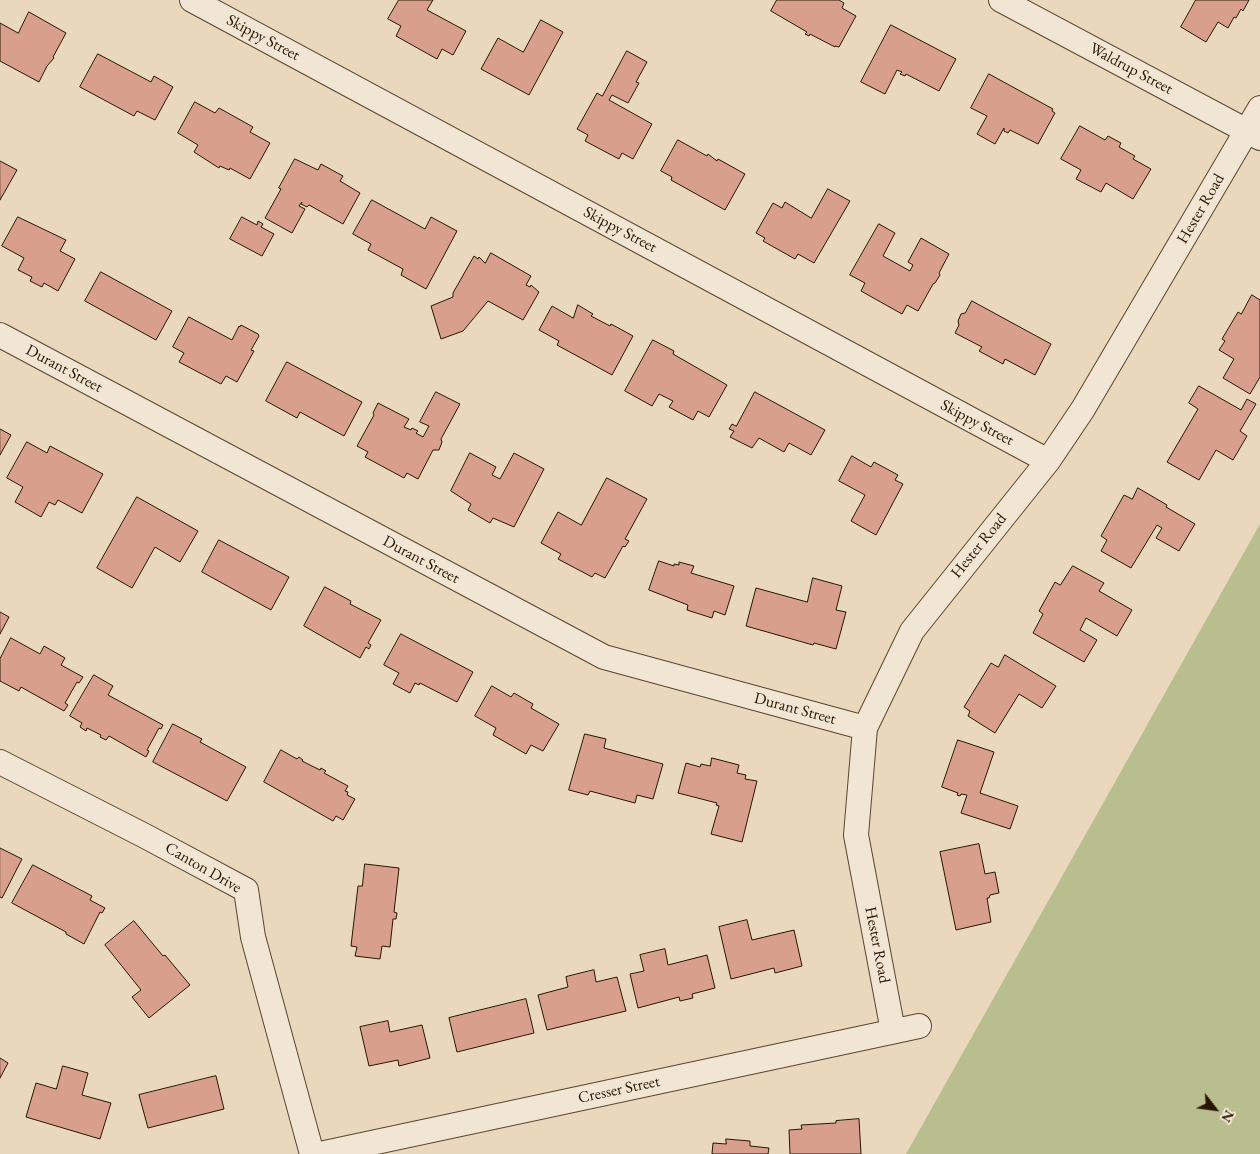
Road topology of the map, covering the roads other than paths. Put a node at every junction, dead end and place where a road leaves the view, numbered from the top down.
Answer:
1 (192, 0) edge
2 (1001, 0) edge
3 (1260, 108) edge
4 (1253, 135) edge
5 (0, 335) edge
6 (1048, 461) junction
7 (864, 728) junction
8 (0, 762) edge
9 (919, 1026) dead end
10 (893, 1031) junction
11 (312, 1154) edge
12 (320, 1154) edge

1 - 6 street, Skippy Street
2 - 4 street, Waldrup Street
3 - 4 street, Hester Road
4 - 6 street, Hester Road
5 - 7 street, Durant Street
6 - 7 street, Hester Road
7 - 10 street, Hester Road
8 - 11 street, Canton Drive
9 - 10 street, Cresser Street
10 - 12 street, Cresser Street

